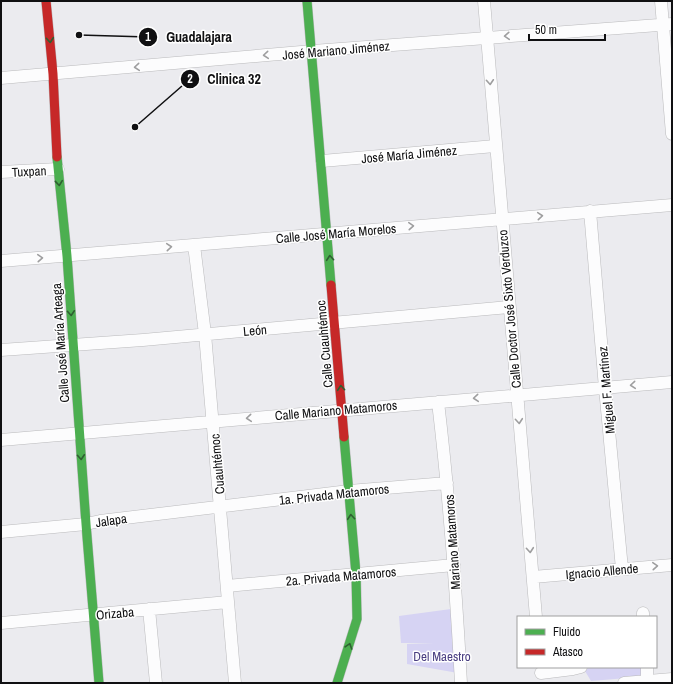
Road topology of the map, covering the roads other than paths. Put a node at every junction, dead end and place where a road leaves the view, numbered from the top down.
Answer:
1 (46, 1) edge
2 (308, 1) edge
3 (484, 1) edge
4 (661, 1) edge
5 (668, 24) edge
6 (487, 38) junction
7 (312, 51) junction
8 (53, 74) junction
9 (1, 78) edge
10 (672, 134) edge
11 (496, 146) junction
12 (322, 161) junction
13 (58, 169) junction
14 (1, 172) edge
15 (672, 205) edge
16 (590, 211) junction
17 (502, 220) junction
18 (328, 233) junction
19 (194, 245) junction
20 (67, 256) junction
21 (1, 261) edge
22 (510, 307) junction
23 (335, 322) junction
24 (205, 334) junction
25 (73, 345) junction
26 (1, 350) edge
27 (672, 382) edge
28 (605, 388) junction
29 (516, 395) junction
30 (438, 402) junction
31 (343, 410) junction
32 (213, 422) junction
33 (80, 434) junction
34 (1, 440) edge
35 (447, 484) junction
36 (349, 491) junction
37 (220, 507) junction
38 (86, 524) junction
39 (1, 532) edge
40 (672, 565) edge
41 (454, 566) junction
42 (622, 569) junction
43 (356, 574) junction
44 (533, 577) junction
45 (227, 586) junction
46 (228, 602) junction
47 (149, 609) junction
48 (94, 614) junction
49 (536, 616) edge
50 (1, 623) edge
51 (578, 668) edge
52 (647, 668) edge
53 (541, 674) edge
54 (672, 679) edge
55 (647, 681) junction
56 (99, 683) edge
57 (156, 683) edge
58 (235, 683) edge
59 (337, 683) edge
60 (461, 683) edge
61 (624, 683) edge

1 -> 8 street, Calle José María Arteaga
2 - 7 street, Calle Cuauhtémoc
3 - 6 street, Calle Doctor José Sixto Verduzco
4 - 5 street
5 -> 6 street, José Mariano Jiménez
5 - 10 street
6 - 7 street, José Mariano Jiménez
6 -> 11 street, Calle Doctor José Sixto Verduzco
7 -> 8 street, José Mariano Jiménez
7 - 12 street, Calle Cuauhtémoc
8 - 9 street, José Mariano Jiménez
8 - 13 street, Calle José María Arteaga
11 - 12 street, José María Jiménez
11 - 17 street, Calle Doctor José Sixto Verduzco
12 - 18 street, Calle Cuauhtémoc
13 - 14 street, Tuxpan
13 -> 20 street, Calle José María Arteaga
15 - 16 street, Calle José María Morelos
17 -> 16 street, Calle José María Morelos
16 - 28 street, Miguel F. Martínez
18 -> 17 street, Calle José María Morelos
17 - 22 street, Calle Doctor José Sixto Verduzco
18 - 19 street, Calle José María Morelos
23 -> 18 street, Calle Cuauhtémoc
20 -> 19 street, Calle José María Morelos
19 - 24 street, Cuauhtémoc
21 -> 20 street, Calle José María Morelos
20 -> 25 street, Calle José María Arteaga
22 - 23 street, León
22 - 29 street, Calle Doctor José Sixto Verduzco
23 - 24 street, León
31 -> 23 street, Calle Cuauhtémoc
24 - 25 street, León
24 - 32 street, Cuauhtémoc
25 - 26 street, León
25 - 33 street, Calle José María Arteaga
27 -> 28 street, Calle Mariano Matamoros
28 - 29 street, Calle Mariano Matamoros
28 - 42 street, Miguel F. Martínez
29 -> 30 street, Calle Mariano Matamoros
29 -> 44 street, Calle Doctor José Sixto Verduzco
30 - 31 street, Calle Mariano Matamoros
30 - 35 street, Mariano Matamoros
31 -> 32 street, Calle Mariano Matamoros
31 - 36 street, Calle Cuauhtémoc
32 - 33 street, Calle Mariano Matamoros
32 - 37 street, Cuauhtémoc
33 - 34 street, Calle Mariano Matamoros
33 -> 38 street, Calle José María Arteaga
35 - 36 street, 1a. Privada Matamoros
35 - 41 street, Mariano Matamoros
36 - 37 street, 1a. Privada Matamoros
43 -> 36 street, Calle Cuauhtémoc
37 - 38 street, Jalapa
37 - 45 street, Cuauhtémoc
38 - 39 street, Jalapa
38 - 48 street, Calle José María Arteaga
42 -> 40 street, Ignacio Allende
41 - 43 street, 2a. Privada Matamoros
41 - 60 street, Mariano Matamoros
42 - 44 street, Ignacio Allende
43 - 45 street, 2a. Privada Matamoros
59 -> 43 street, Calle Cuauhtémoc
44 - 49 street, Calle Doctor José Sixto Verduzco
45 - 46 street, Cuauhtémoc
46 - 47 street, Orizaba
46 - 58 street, Cuauhtémoc
47 - 48 street, Orizaba
47 - 57 street
48 - 50 street, Orizaba
48 - 56 street, Calle José María Arteaga
51 - 53 street
52 - 55 street
54 - 55 street
55 - 61 street

